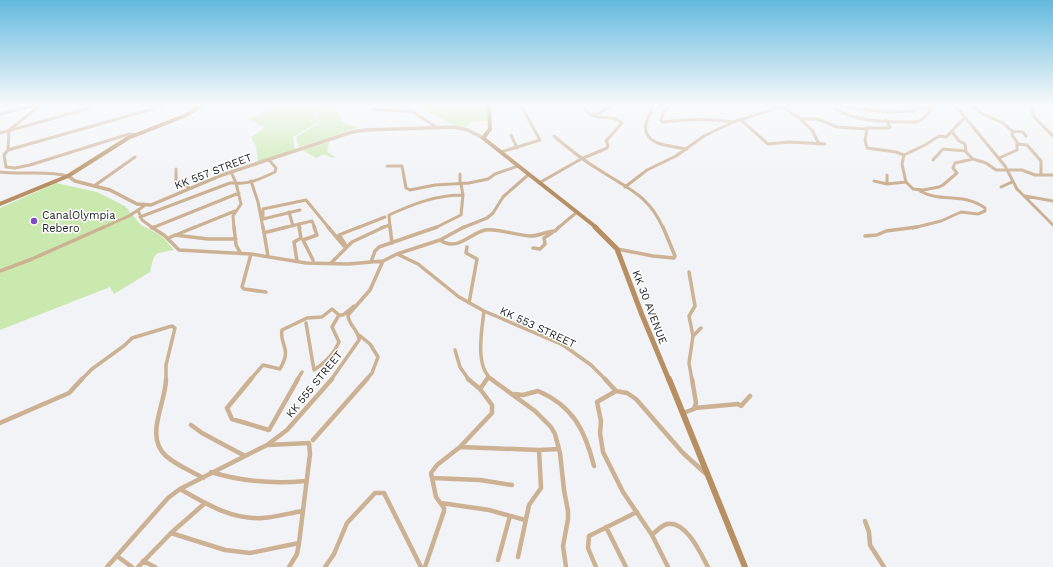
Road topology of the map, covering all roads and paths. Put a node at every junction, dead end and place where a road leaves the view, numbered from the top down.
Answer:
1 (9, 130) edge
2 (77, 130) edge
3 (145, 130) edge
4 (369, 130) edge
5 (468, 130) edge
6 (489, 130) edge
7 (535, 130) edge
8 (615, 130) edge
9 (645, 130) edge
10 (717, 130) edge
11 (753, 130) edge
12 (812, 130) edge
13 (868, 130) edge
14 (976, 130) edge
15 (952, 132) joint
16 (1013, 132) joint
17 (135, 134) junction
18 (511, 135) dead end
19 (554, 136) dead end
20 (1026, 136) dead end
21 (483, 138) junction
22 (819, 144) junction
23 (825, 144) dead end
24 (1018, 144) junction
25 (517, 148) junction
26 (687, 149) junction
27 (8, 150) junction
28 (966, 151) junction
29 (501, 152) junction
30 (904, 155) junction
31 (135, 157) dead end
32 (999, 158) junction
33 (581, 159) junction
34 (973, 159) junction
35 (269, 160) junction
36 (933, 160) dead end
37 (387, 166) dead end
38 (518, 166) junction
39 (7, 168) junction
40 (176, 169) dead end
41 (1007, 170) junction
42 (2, 172) edge
43 (231, 172) junction
44 (460, 174) dead end
45 (528, 175) junction
46 (887, 175) dead end
47 (1041, 175) junction
48 (1053, 175) edge
49 (68, 176) junction
50 (251, 181) junction
51 (874, 181) dead end
52 (906, 182) junction
53 (1012, 182) junction
54 (236, 183) junction
55 (539, 183) junction
56 (460, 184) junction
57 (887, 184) junction
58 (94, 186) junction
59 (625, 187) junction
60 (1001, 187) dead end
61 (190, 188) junction
62 (919, 190) junction
63 (239, 192) junction
64 (463, 194) junction
65 (1025, 196) junction
66 (1053, 201) edge
67 (0, 204) edge
68 (144, 206) junction
69 (138, 210) junction
70 (300, 210) dead end
71 (235, 211) junction
72 (289, 212) junction
73 (577, 212) junction
74 (385, 216) dead end
75 (140, 218) junction
76 (298, 224) junction
77 (390, 225) junction
78 (1053, 225) edge
79 (293, 226) junction
80 (152, 228) junction
81 (267, 232) dead end
82 (553, 232) junction
83 (175, 235) junction
84 (865, 236) dead end
85 (170, 238) junction
86 (236, 239) junction
87 (440, 240) junction
88 (392, 243) junction
89 (467, 247) dead end
90 (533, 248) dead end
91 (617, 249) junction
92 (241, 254) junction
93 (251, 254) junction
94 (397, 254) junction
95 (268, 256) junction
96 (313, 260) dead end
97 (297, 261) junction
98 (383, 261) junction
99 (371, 262) junction
100 (331, 263) junction
101 (0, 270) edge
102 (689, 272) dead end
103 (266, 292) dead end
104 (469, 303) junction
105 (357, 304) junction
106 (484, 311) junction
107 (339, 315) junction
108 (306, 322) dead end
109 (701, 328) dead end
110 (359, 336) junction
111 (693, 336) junction
112 (455, 350) dead end
113 (302, 372) dead end
114 (488, 377) junction
115 (480, 389) junction
116 (616, 391) junction
117 (514, 394) junction
118 (750, 396) dead end
119 (694, 408) junction
120 (683, 413) junction
121 (0, 423) edge
122 (191, 425) dead end
123 (313, 440) dead end
124 (267, 445) junction
125 (460, 447) junction
126 (559, 449) junction
127 (539, 450) junction
128 (245, 456) junction
129 (594, 466) dead end
130 (211, 472) junction
131 (204, 478) junction
132 (432, 478) junction
133 (710, 478) junction
134 (306, 481) junction
135 (512, 485) dead end
136 (180, 489) junction
137 (441, 503) junction
138 (204, 504) junction
139 (303, 511) junction
140 (637, 512) junction
141 (510, 516) junction
142 (525, 520) junction
143 (865, 520) dead end
144 (606, 527) junction
145 (171, 533) junction
146 (652, 535) junction
147 (299, 543) junction
148 (117, 556) junction
149 (518, 557) dead end
150 (498, 560) dead end
151 (143, 562) junction
152 (108, 567) edge
153 (132, 567) edge
154 (138, 567) edge
155 (155, 567) edge
156 (289, 567) edge
157 (325, 567) edge
158 (421, 567) edge
159 (425, 567) edge
160 (566, 567) edge
161 (596, 567) edge
162 (626, 567) edge
163 (668, 567) edge
164 (708, 567) edge
165 (745, 567) edge
166 (884, 567) edge

1 - 27 street
2 - 27 street
3 - 17 main road
4 - 35 street, KK 557 STREET
5 - 21 street, KK 557 STREET
6 - 21 main road
7 - 25 street
8 - 33 street
9 - 26 street
10 - 26 street
11 - 22 street
12 - 22 street
13 - 30 street
14 - 32 street
15 - 28 street
15 - 30 street
16 - 20 street
16 - 24 street
17 - 39 street
17 - 49 main road
18 - 25 street
19 - 33 street
21 - 29 main road, KK 30 AVENUE
22 - 23 street
24 - 32 street
24 - 47 street
25 - 29 street
26 - 59 street
27 - 39 street
28 - 34 street
28 - 36 street
29 - 38 main road, KK 30 AVENUE
30 - 52 street
31 - 58 street
32 - 41 street
33 - 55 street
33 - 59 street
34 - 41 street
34 - 62 street
35 - 43 street, KK 557 STREET
35 - 50 street
37 - 56 street
38 - 45 main road, KK 30 AVENUE
38 - 56 street
39 - 42 street
40 - 61 street
41 - 47 street
41 - 53 street
42 - 49 street
43 - 54 street
43 - 61 street, KK 557 STREET
44 - 56 street
45 - 55 main road, KK 30 AVENUE
45 - 87 street
46 - 57 street
47 - 48 street
49 - 58 street
49 - 67 main road
50 - 54 street
50 - 95 street
51 - 57 street
52 - 57 street
52 - 62 street
53 - 60 street
53 - 65 street
54 - 63 street
54 - 75 street
55 - 73 main road, KK 30 AVENUE
56 - 64 street
58 - 68 street
59 - 91 street
61 - 68 street, KK 557 STREET
62 - 84 street
63 - 71 street
63 - 80 street
64 - 77 street
64 - 88 street
65 - 66 street
65 - 78 street
68 - 69 street, KK 557 STREET
69 - 75 street
69 - 101 street, KK 557 STREET
70 - 72 street
71 - 83 street
71 - 86 street
72 - 74 street
72 - 79 street
73 - 82 street
73 - 91 main road, KK 30 AVENUE
75 - 80 street
76 - 79 street
76 - 96 street
76 - 97 street
77 - 88 street
77 - 100 street
79 - 81 street
80 - 85 street
82 - 87 street
82 - 90 street
83 - 85 street
83 - 86 street
85 - 92 street
86 - 92 street
87 - 94 street
88 - 99 street
89 - 104 street
91 - 120 main road, KK 30 AVENUE
92 - 93 street
93 - 95 street
93 - 103 street
94 - 98 street
94 - 104 street, KK 553 STREET
95 - 97 street
97 - 100 street
98 - 99 street
98 - 105 street
99 - 100 street
102 - 111 street
104 - 106 street, KK 553 STREET
105 - 107 street
105 - 110 street
106 - 114 street
106 - 116 street, KK 553 STREET
107 - 108 street
107 - 113 street
109 - 111 street
110 - 123 street
110 - 124 street, KK 555 STREET
111 - 119 street
112 - 115 street
114 - 115 street
114 - 117 street
115 - 125 street
116 - 133 street, KK 553 STREET
116 - 140 street
117 - 126 street
117 - 129 street
118 - 119 street
119 - 120 street
120 - 133 main road, KK 30 AVENUE
121 - 131 street
122 - 128 street
124 - 128 street, KK 555 STREET
124 - 134 street
125 - 127 street
125 - 132 street
126 - 127 street
126 - 160 street
127 - 142 street
128 - 130 street, KK 555 STREET
130 - 131 street, KK 555 STREET
130 - 134 street
131 - 136 street, KK 555 STREET
132 - 135 street
132 - 137 street
133 - 165 main road, KK 30 AVENUE
134 - 139 street
136 - 138 street
136 - 148 street, KK 555 STREET
137 - 141 street
137 - 159 street
138 - 139 street
138 - 145 street
139 - 147 street
140 - 144 street
140 - 146 street
141 - 142 street
141 - 150 street
142 - 149 street
143 - 166 street
144 - 161 street
144 - 162 street
145 - 147 street
145 - 151 street
146 - 163 street
146 - 164 street
147 - 156 street
148 - 152 street, KK 555 STREET
148 - 153 street
151 - 154 street
151 - 155 street
157 - 158 street

